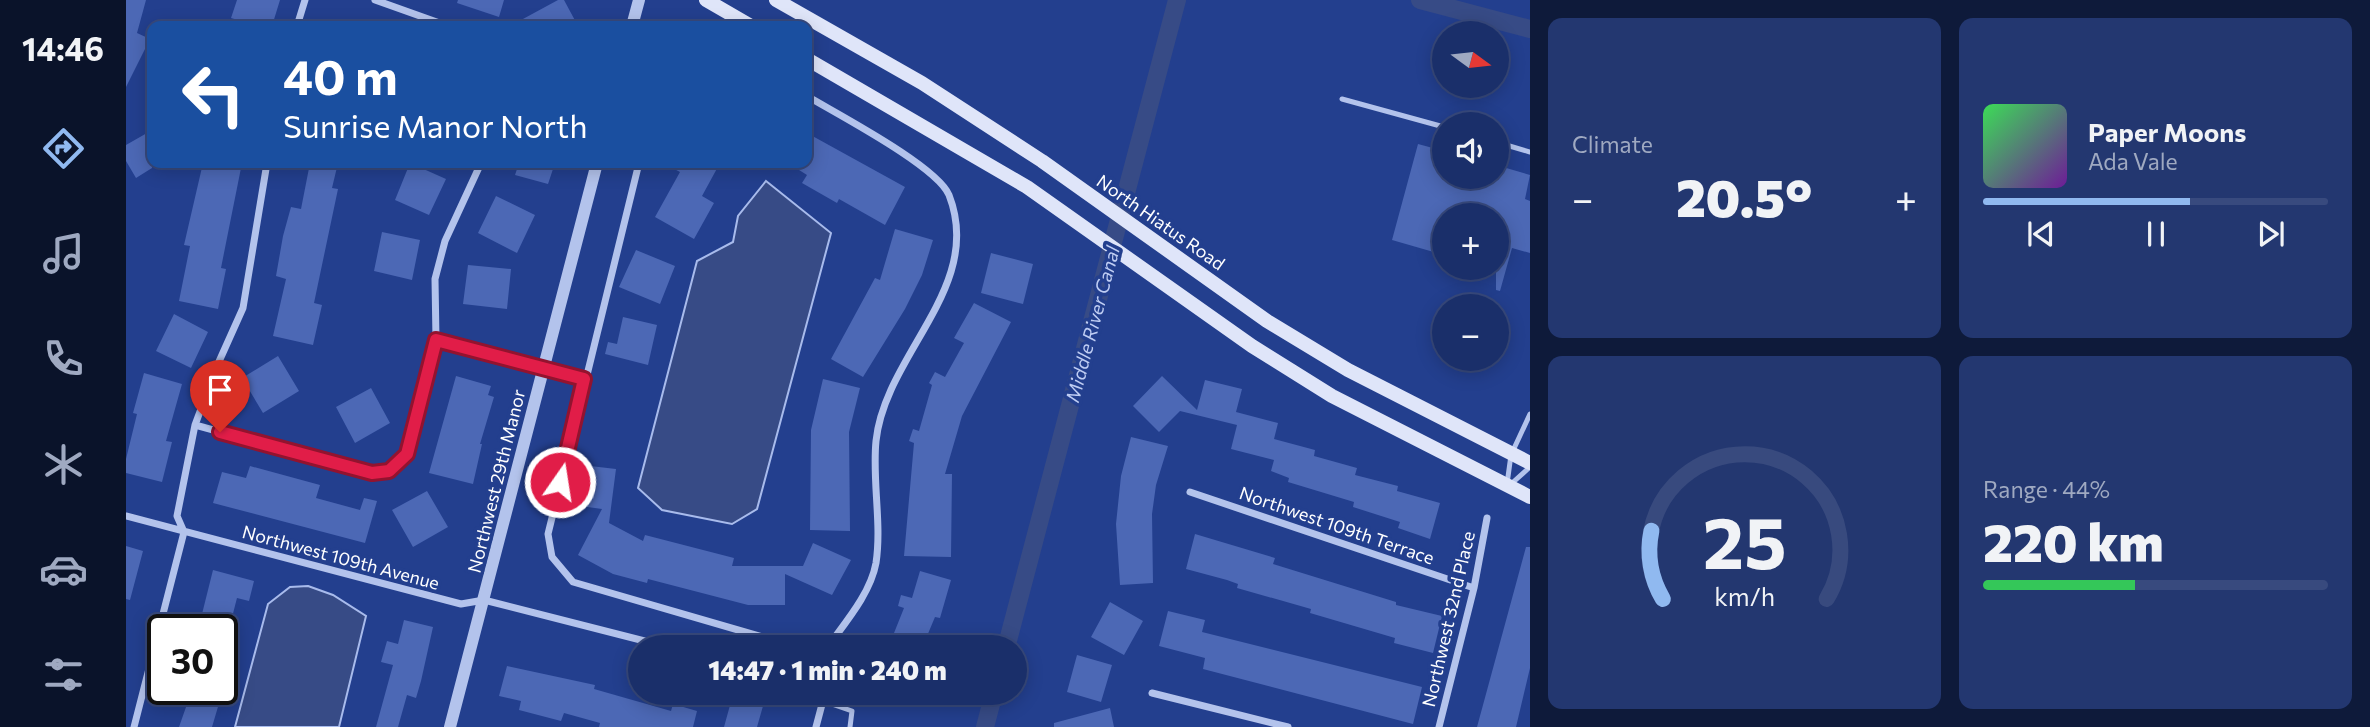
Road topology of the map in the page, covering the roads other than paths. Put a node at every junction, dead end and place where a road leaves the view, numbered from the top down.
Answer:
1 (305, 0) edge
2 (375, 0) edge
3 (639, 0) edge
4 (706, 0) edge
5 (776, 0) edge
6 (299, 21) edge
7 (434, 21) edge
8 (633, 21) edge
9 (742, 21) edge
10 (812, 62) edge
11 (812, 99) edge
12 (1342, 99) dead end
13 (1432, 124) edge
14 (1509, 146) edge
15 (1530, 152) edge
16 (266, 168) edge
17 (479, 168) edge
18 (596, 168) edge
19 (638, 168) edge
20 (436, 340) junction
21 (543, 369) junction
22 (584, 379) junction
23 (1530, 414) edge
24 (195, 425) junction
25 (1511, 455) junction
26 (1530, 465) edge
27 (1507, 488) junction
28 (1190, 492) dead end
29 (1530, 497) edge
30 (126, 516) edge
31 (1487, 518) dead end
32 (184, 533) junction
33 (1474, 589) junction
34 (484, 600) junction
35 (755, 635) edge
36 (838, 635) edge
37 (628, 637) edge
38 (1152, 693) dead end
39 (822, 705) edge
40 (840, 705) edge
41 (134, 727) edge
42 (450, 727) edge
43 (816, 727) edge
44 (850, 727) edge
45 (1288, 727) edge
46 (1439, 727) edge

1 - 6 street
2 - 7 street
3 - 8 street
4 - 9 main road
5 - 25 main road, North Hiatus Road
10 - 27 main road
11 - 36 street
12 - 13 lane
14 - 15 lane
16 - 24 street
17 - 20 street
18 - 21 street, Northwest 29th Manor
19 - 22 street
20 - 21 street
20 - 24 street
21 - 22 street
21 - 34 street, Northwest 29th Manor
22 - 35 street
23 - 25 lane
24 - 32 street
25 - 26 main road, North Hiatus Road
25 - 27 lane
26 - 27 lane
27 - 29 main road
28 - 33 street, Northwest 109th Terrace
30 - 32 street, Northwest 109th Avenue
31 - 33 street, Northwest 32nd Place
32 - 34 street, Northwest 109th Avenue
32 - 41 street
33 - 46 street, Northwest 32nd Place
34 - 37 street, Northwest 109th Avenue
34 - 42 street, Northwest 29th Manor
38 - 45 street
39 - 43 street
40 - 44 lane

